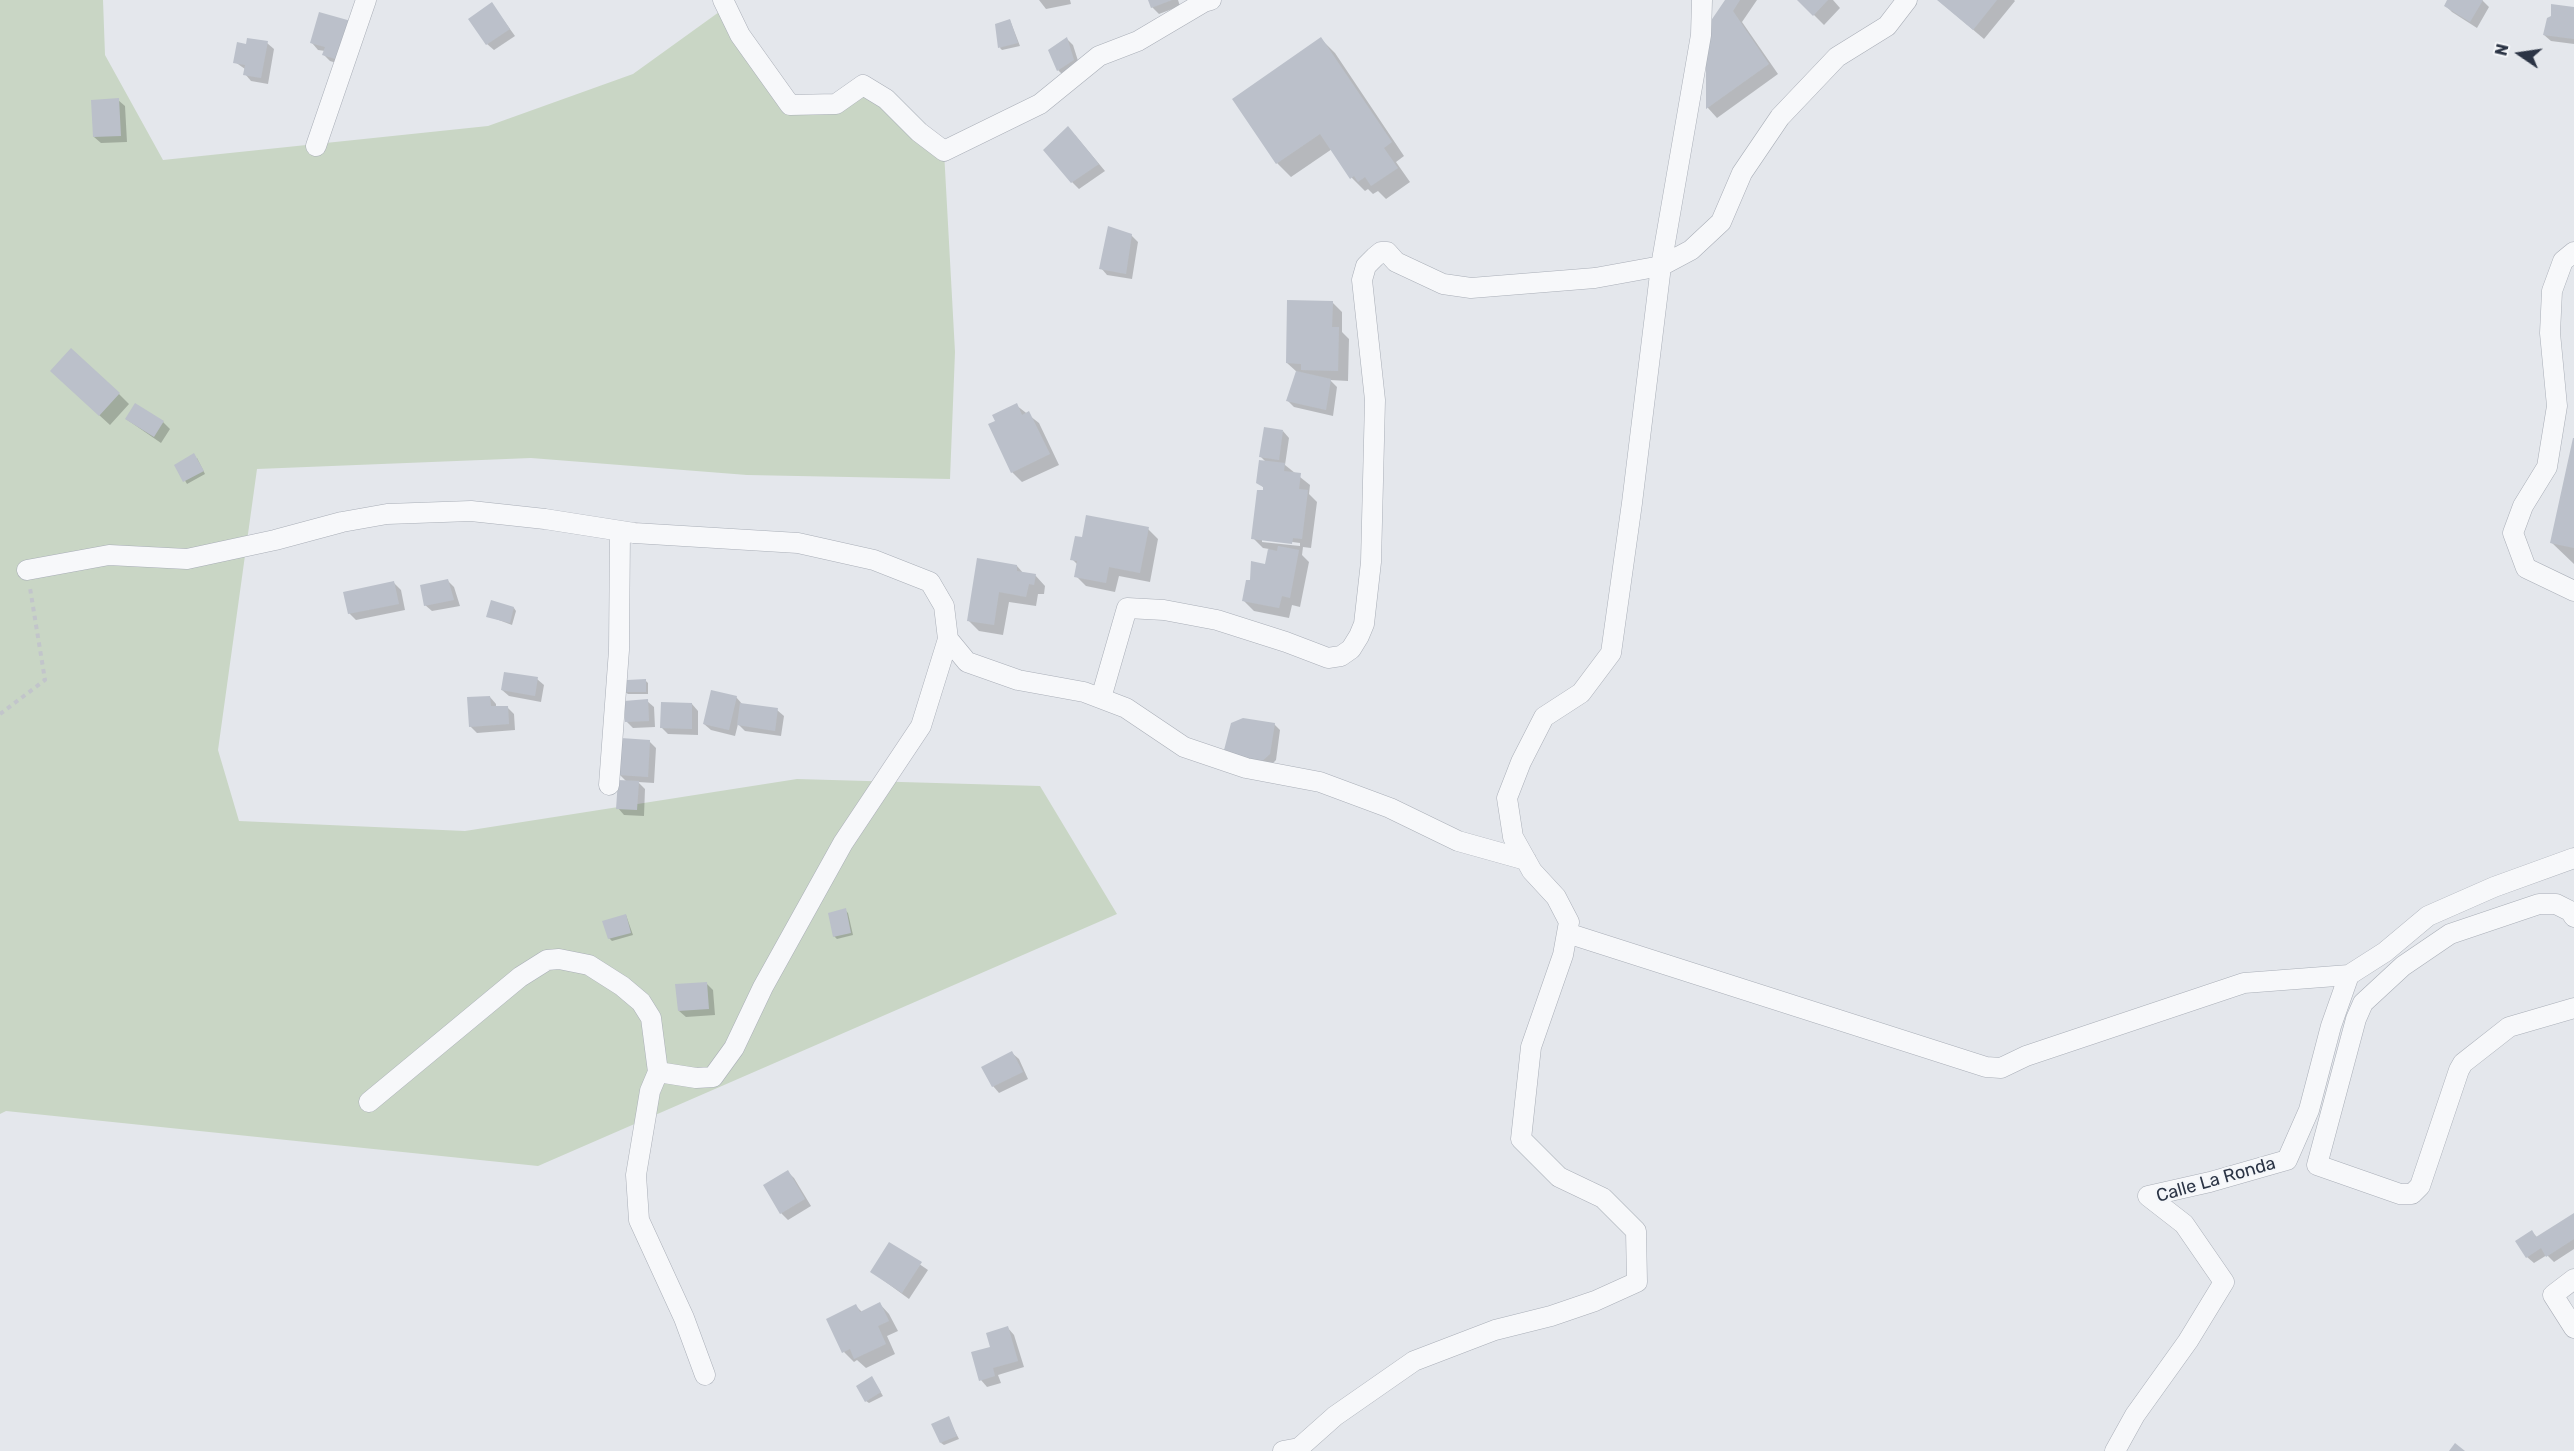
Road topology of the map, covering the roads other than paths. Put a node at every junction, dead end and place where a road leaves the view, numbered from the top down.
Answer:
1 (366, 0) edge
2 (723, 0) edge
3 (1211, 0) edge
4 (1702, 0) edge
5 (1906, 0) edge
6 (316, 146) dead end
7 (2574, 252) edge
8 (1661, 266) junction
9 (620, 531) junction
10 (27, 570) road end
11 (2574, 591) edge
12 (948, 639) junction
13 (1101, 698) junction
14 (609, 785) dead end
15 (2574, 858) edge
16 (1526, 860) junction
17 (2428, 916) junction
18 (2574, 916) edge
19 (1567, 933) junction
20 (2450, 934) junction
21 (2349, 975) junction
22 (2574, 1008) edge
23 (658, 1072) junction
24 (369, 1102) dead end
25 (2574, 1279) edge
26 (2574, 1328) edge
27 (705, 1375) dead end
28 (1283, 1451) edge
29 (2115, 1451) edge

1 - 6 street
2 - 3 street
4 - 8 street
5 - 8 street
7 - 11 street
8 - 13 street
8 - 16 street
9 - 10 street
9 - 12 street
9 - 14 street
12 - 13 street
12 - 23 street
13 - 16 street
15 - 17 street
16 - 19 street
17 - 20 street
17 - 21 street
18 - 20 street
19 - 21 street
19 - 28 street
20 - 22 street
21 - 29 street, Calle La Ronda
23 - 24 street
23 - 27 street
25 - 26 street

